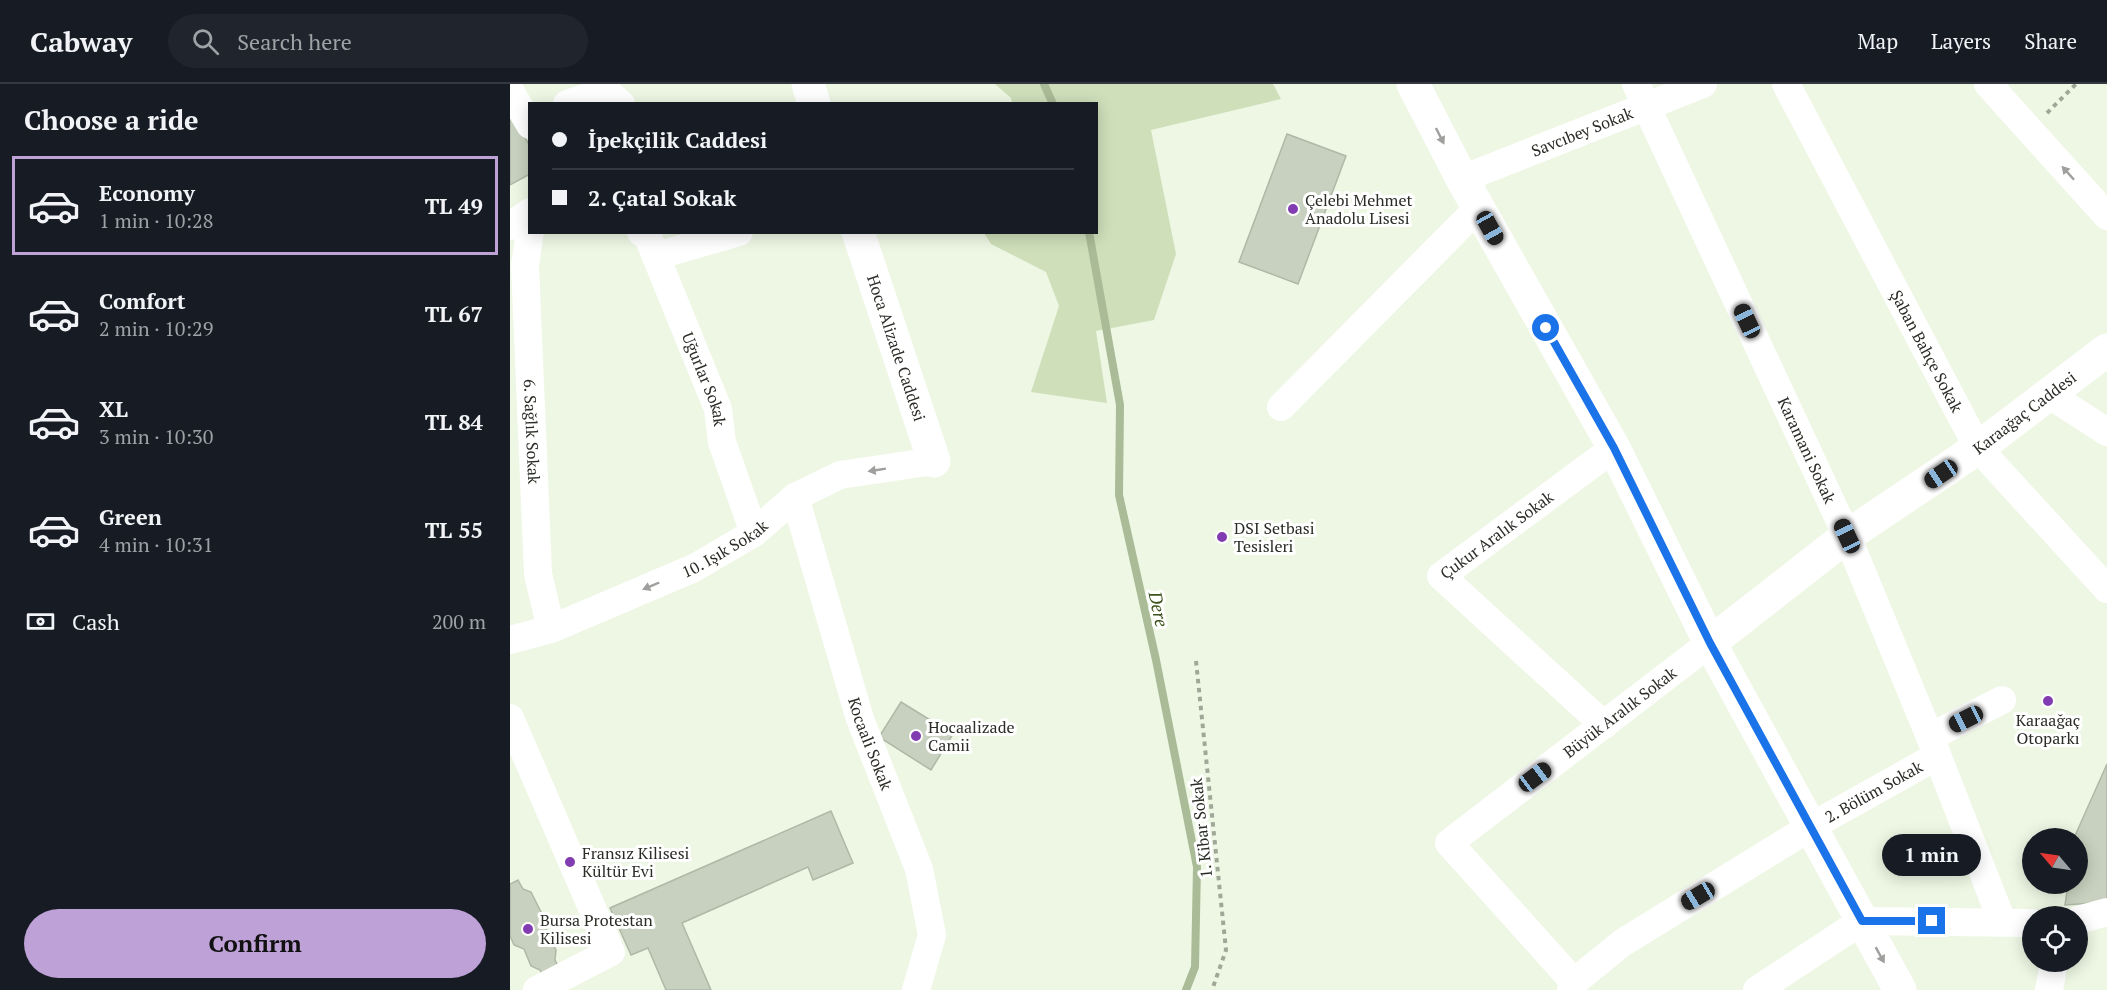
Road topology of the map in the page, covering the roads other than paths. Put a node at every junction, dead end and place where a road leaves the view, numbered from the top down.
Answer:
1 (808, 84) edge
2 (1413, 84) edge
3 (1702, 84) edge
4 (1786, 84) edge
5 (1988, 84) edge
6 (510, 91) edge
7 (1641, 94) edge
8 (573, 102) edge
9 (619, 102) edge
10 (813, 102) edge
11 (528, 119) edge
12 (1462, 179) junction
13 (1478, 208) junction
14 (528, 213) edge
15 (2107, 216) edge
16 (510, 226) edge
17 (530, 234) edge
18 (644, 234) edge
19 (732, 234) edge
20 (859, 234) edge
21 (656, 256) junction
22 (2107, 350) edge
23 (2048, 394) junction
24 (1281, 407) dead end
25 (2107, 432) edge
26 (1614, 448) junction
27 (1978, 448) junction
28 (934, 461) joint
29 (795, 497) junction
30 (754, 533) junction
31 (1847, 536) junction
32 (2107, 589) edge
33 (551, 629) junction
34 (510, 640) edge
35 (1710, 643) junction
36 (2002, 700) dead end
37 (510, 718) edge
38 (1604, 725) junction
39 (1933, 747) junction
40 (516, 754) edge
41 (1812, 826) junction
42 (2107, 912) edge
43 (2088, 917) edge
44 (1862, 921) junction
45 (2002, 921) junction
46 (2022, 922) edge
47 (2052, 972) edge
48 (1572, 986) edge
49 (537, 990) edge
50 (916, 990) edge
51 (1757, 990) edge
52 (1900, 990) edge
53 (2049, 990) edge

1 - 10 main road
2 -> 12 main road
3 - 7 street, Savcıbey Sokak
4 - 27 street, Şaban Bahçe Sokak
15 -> 5 street
6 - 11 street
7 - 12 street, Savcıbey Sokak
7 - 31 street, Karamani Sokak
8 - 9 street
12 - 13 main road
13 - 24 street
13 - 26 main road
14 - 16 street
17 - 33 street, 6. Sağlık Sokak
18 - 21 street, Uğurlar Sokak
19 - 21 street
20 - 28 main road, Hoca Alizade Caddesi
21 - 30 street, Uğurlar Sokak
22 - 23 main road, Karaağaç Caddesi
23 - 25 street
23 - 27 main road, Karaağaç Caddesi
26 - 35 main road
26 - 38 street, Çukur Aralık Sokak
27 - 31 main road, Karaağaç Caddesi
27 - 32 street, Şaban Bahçe Sokak
28 -> 29 street, 10. Işık Sokak
29 - 30 street, 10. Işık Sokak
29 - 50 street, Kocaali Sokak
30 -> 33 street, 10. Işık Sokak
31 - 35 main road, Karaağaç Caddesi
31 - 39 street, Karamani Sokak
33 - 34 street, 10. Işık Sokak
35 - 38 street, Büyük Aralık Sokak
35 - 41 main road
36 - 39 street, 2. Bölüm Sokak
37 - 40 street
38 - 48 street, Büyük Aralık Sokak
39 - 41 street, 2. Bölüm Sokak
39 - 45 street, Karamani Sokak
40 - 49 street
41 - 44 main road
41 - 48 street, 2. Bölüm Sokak
42 - 43 street
44 - 45 street
44 - 51 street
44 -> 52 main road
45 - 46 street
47 - 53 street

